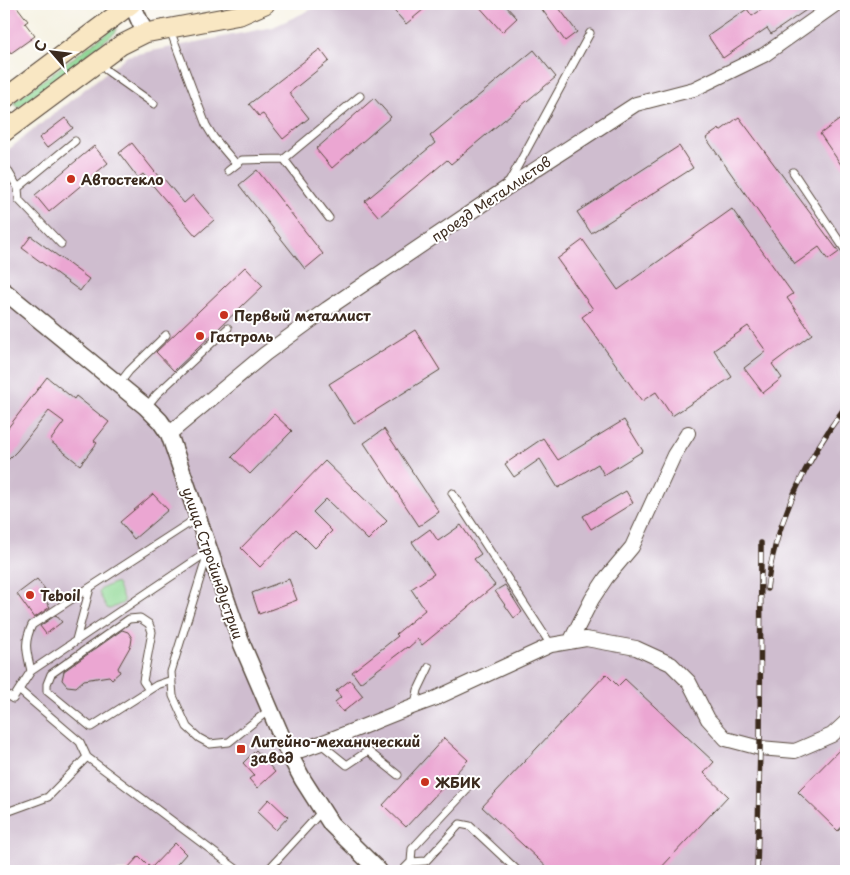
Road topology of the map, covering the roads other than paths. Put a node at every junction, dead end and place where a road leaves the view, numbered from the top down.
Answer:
1 (131, 4) edge
2 (265, 4) edge
3 (836, 4) edge
4 (169, 28) junction
5 (144, 33) junction
6 (590, 33) dead end
7 (100, 61) junction
8 (360, 96) dead end
9 (4, 99) edge
10 (154, 104) dead end
11 (4, 132) edge
12 (76, 141) dead end
13 (284, 158) junction
14 (4, 164) edge
15 (236, 164) junction
16 (228, 171) dead end
17 (793, 172) dead end
18 (18, 188) junction
19 (505, 189) junction
20 (329, 218) dead end
21 (61, 244) dead end
22 (846, 251) edge
23 (4, 291) edge
24 (228, 328) dead end
25 (166, 335) dead end
26 (119, 384) junction
27 (146, 407) junction
28 (688, 433) dead end
29 (168, 434) junction
30 (452, 493) dead end
31 (197, 518) junction
32 (209, 550) junction
33 (90, 588) junction
34 (76, 640) junction
35 (570, 642) junction
36 (551, 645) junction
37 (429, 667) dead end
38 (31, 671) junction
39 (172, 680) junction
40 (19, 690) junction
41 (149, 690) junction
42 (4, 693) edge
43 (415, 706) junction
44 (270, 710) junction
45 (846, 722) edge
46 (321, 744) junction
47 (289, 754) junction
48 (87, 757) junction
49 (398, 775) dead end
50 (466, 791) dead end
51 (322, 812) junction
52 (4, 813) edge
53 (411, 862) junction
54 (239, 871) edge
55 (267, 871) edge
56 (379, 871) edge
57 (402, 871) edge
58 (518, 871) edge

1 - 5 street
1 - 9 main road
2 - 4 main road
3 - 19 street, проезд Металлистов
4 - 5 main road
4 - 15 lane
5 - 7 main road
6 - 19 lane
7 - 10 lane
7 - 11 main road
8 - 13 lane
12 - 18 lane
13 - 15 lane
13 - 20 lane
14 - 18 lane
15 - 16 lane
17 - 22 lane
18 - 21 lane
19 - 29 street, проезд Металлистов
23 - 26 street, улица Стройиндустрии
24 - 27 lane
25 - 26 lane
26 - 27 street, улица Стройиндустрии
27 - 29 street, улица Стройиндустрии
28 - 35 street
29 - 31 street, улица Стройиндустрии
30 - 36 lane
31 - 32 street, улица Стройиндустрии
31 - 33 lane
32 - 34 lane
32 - 39 lane
32 - 44 street, улица Стройиндустрии
33 - 34 lane
33 - 38 lane
34 - 38 lane
35 - 36 street
35 - 45 street
36 - 43 street
37 - 43 lane
38 - 40 lane
39 - 41 lane
39 - 44 lane
40 - 42 lane
40 - 48 lane
41 - 41 lane
43 - 46 street
44 - 47 street, улица Стройиндустрии
46 - 47 street
46 - 49 lane
47 - 51 street, улица Стройиндустрии
48 - 52 lane
48 - 54 lane
50 - 53 lane
51 - 55 lane
51 - 56 street, улица Стройиндустрии
53 - 57 lane
53 - 58 lane

